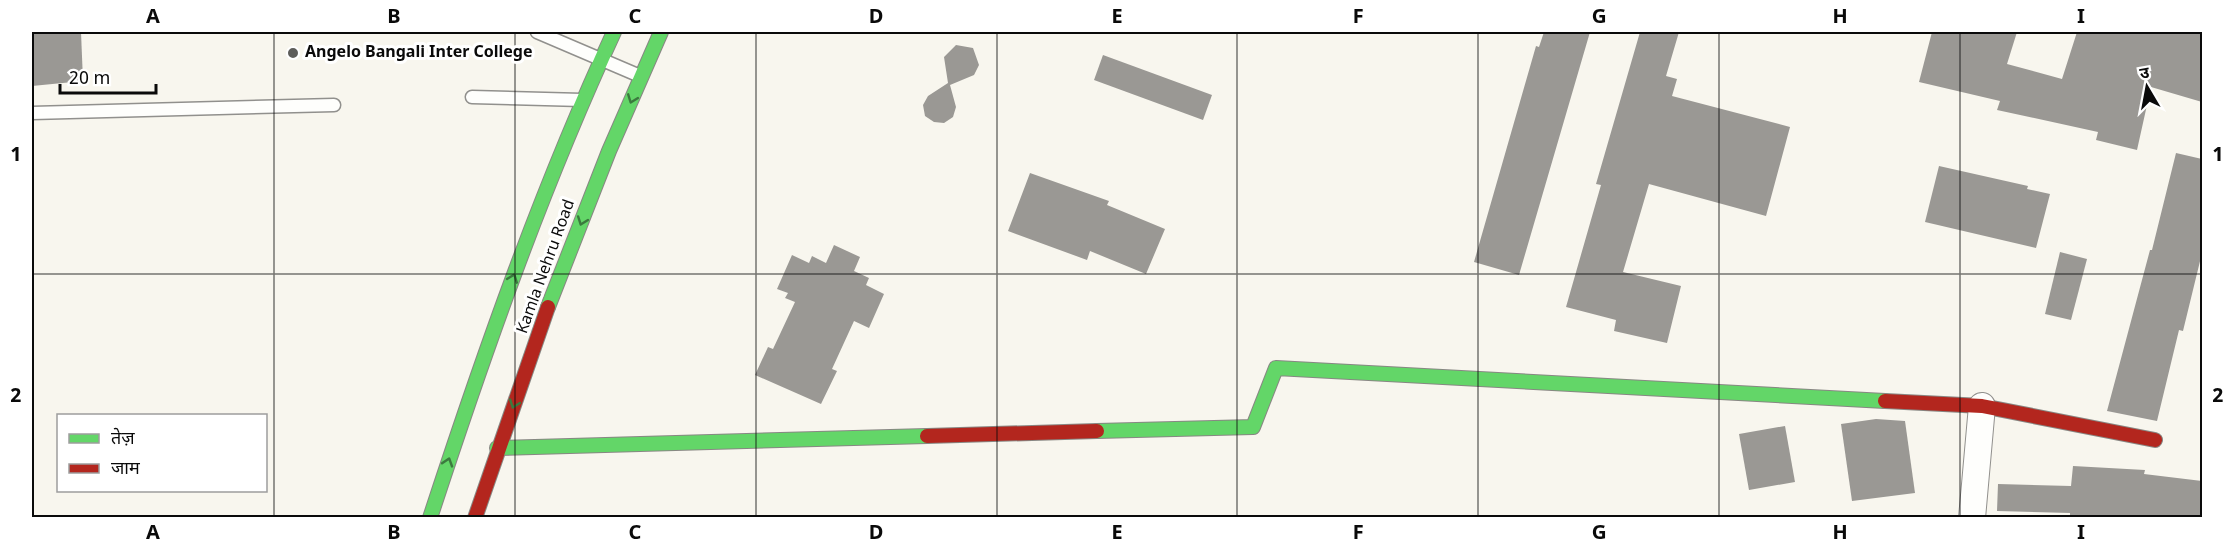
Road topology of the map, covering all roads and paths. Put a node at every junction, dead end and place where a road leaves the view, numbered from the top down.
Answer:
1 (537, 32) edge
2 (614, 32) edge
3 (661, 32) edge
4 (601, 59) junction
5 (641, 76) junction
6 (472, 97) dead end
7 (583, 100) junction
8 (334, 105) dead end
9 (32, 113) edge
10 (1982, 406) junction
11 (2155, 440) dead end
12 (497, 448) junction
13 (430, 518) edge
14 (475, 518) edge
15 (1972, 518) edge

1 - 4 lane
2 - 4 street, Kamla Nehru Road
3 - 5 street, Kamla Nehru Road
4 - 5 lane
4 - 7 street, Kamla Nehru Road
5 -> 12 street, Kamla Nehru Road
6 - 7 lane
13 -> 7 street, Kamla Nehru Road
8 - 9 lane
10 - 11 street
10 - 12 street
10 - 15 street
12 - 14 street, Kamla Nehru Road

